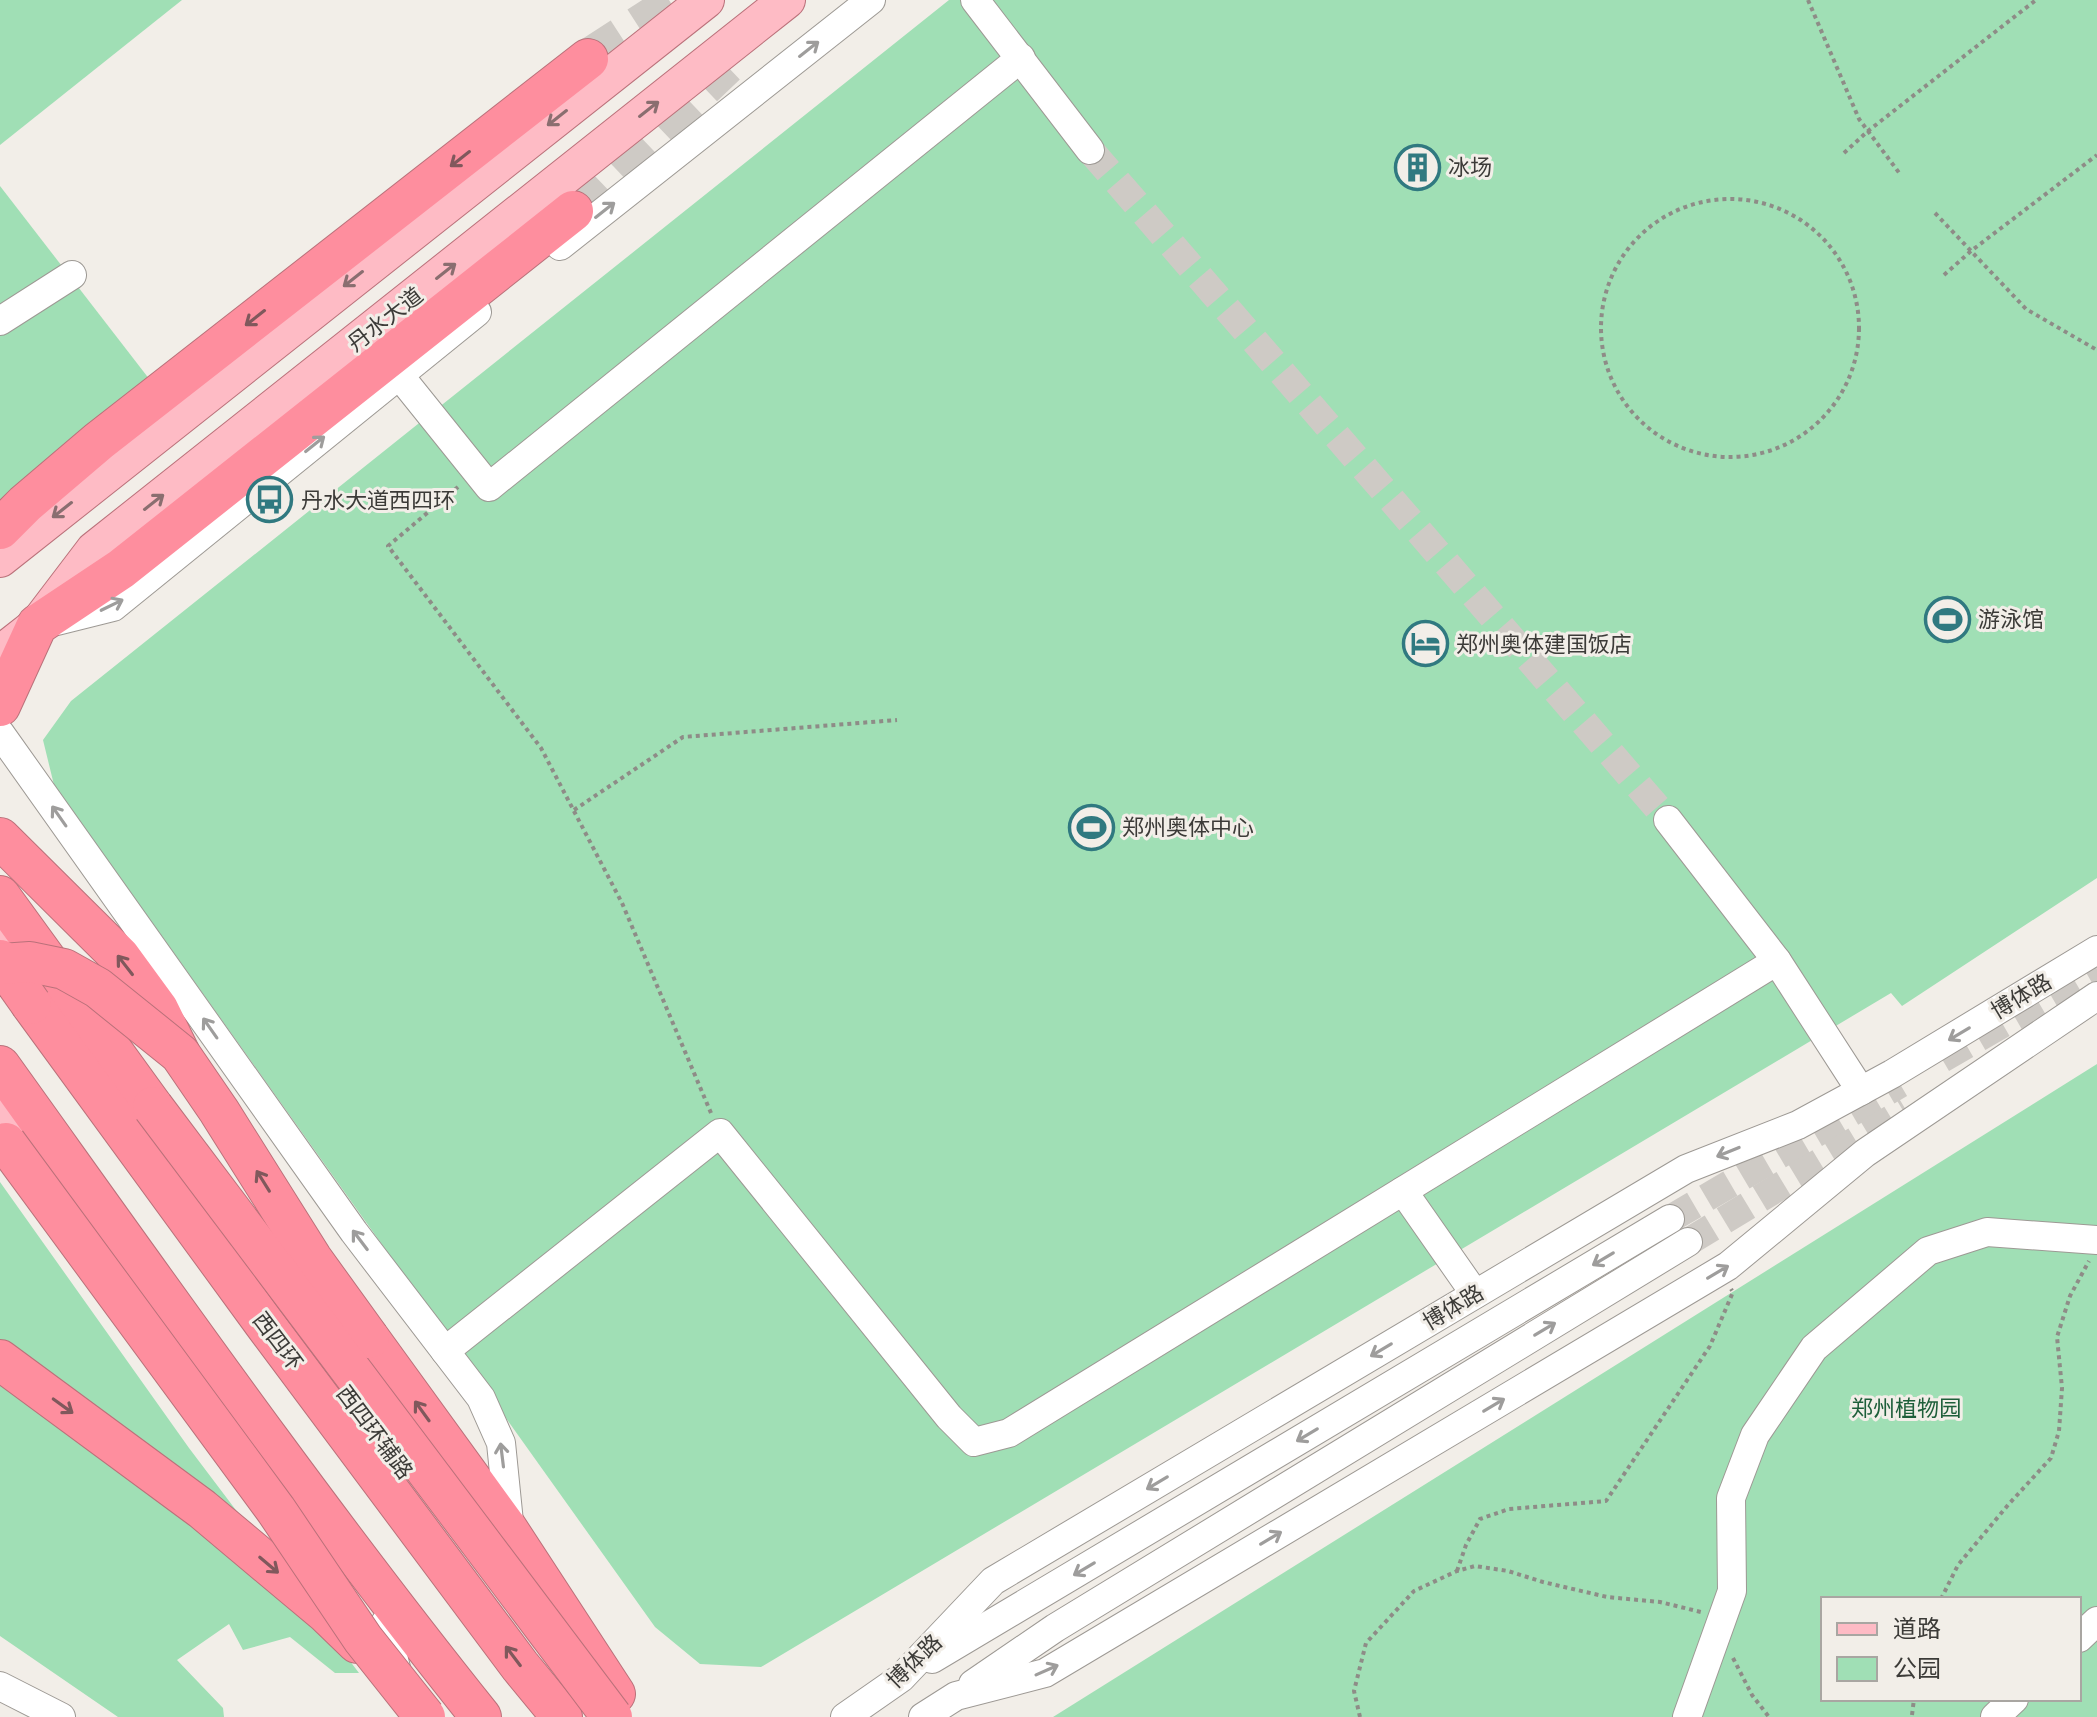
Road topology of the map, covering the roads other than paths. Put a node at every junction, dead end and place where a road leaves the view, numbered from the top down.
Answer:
1 (706, 0) edge
2 (787, 0) edge
3 (871, 0) edge
4 (975, 0) edge
5 (1021, 58) junction
6 (588, 59) tunnel mouth
7 (1090, 150) tunnel mouth
8 (573, 211) tunnel mouth
9 (72, 275) dead end
10 (0, 321) edge
11 (399, 375) junction
12 (0, 529) edge
13 (0, 559) edge
14 (37, 625) junction
15 (0, 654) edge
16 (0, 706) edge
17 (0, 733) edge
18 (1668, 820) tunnel mouth
19 (0, 838) edge
20 (0, 896) edge
21 (0, 932) edge
22 (2097, 950) edge
23 (1777, 961) junction
24 (0, 962) edge
25 (2097, 996) edge
26 (180, 1054) junction
27 (0, 1066) edge
28 (1861, 1091) junction
29 (2, 1128) edge
30 (1403, 1191) junction
31 (1670, 1219) tunnel mouth
32 (2097, 1240) edge
33 (1688, 1242) tunnel mouth
34 (1475, 1294) junction
35 (445, 1351) junction
36 (0, 1360) edge
37 (510, 1533) junction
38 (2097, 1621) edge
39 (385, 1623) junction
40 (2081, 1636) edge
41 (901, 1678) junction
42 (0, 1686) edge
43 (956, 1696) junction
44 (404, 1700) edge
45 (2012, 1701) edge
46 (622, 1714) edge
47 (61, 1717) edge
48 (425, 1717) edge
49 (456, 1717) edge
50 (481, 1717) edge
51 (562, 1717) edge
52 (845, 1717) edge
53 (923, 1717) edge
54 (1687, 1717) edge
55 (1995, 1717) edge

1 -> 13 main road
14 -> 2 main road, 丹水大道
11 -> 3 street
4 - 5 street
5 - 7 street
5 - 11 street
6 -> 12 highway
8 - 14 highway
9 - 10 street
14 -> 11 street
14 - 15 main road, 丹水大道
14 - 16 highway
35 -> 17 street
18 - 23 street
26 -> 19 highway
20 - 46 highway, bridge
21 - 46 main road, 西四环辅路
22 -> 28 street, 博体路
23 - 28 street
23 - 30 street
24 - 26 highway, bridge
51 -> 24 highway, 西四环, bridge
43 -> 25 street, 博体路
37 -> 26 highway, bridge
27 - 50 highway
28 -> 34 street, 博体路
29 - 39 main road
29 - 44 highway, bridge
30 - 34 street
30 - 35 street
31 -> 41 street
32 - 54 street
43 -> 33 street
34 -> 41 street, 博体路
37 -> 35 street
36 -> 44 highway, bridge
37 - 46 highway
38 - 40 street
39 - 44 street
39 - 49 main road
41 - 52 street, 博体路
42 - 47 street
43 - 53 street, 博体路
44 - 48 highway, bridge
45 - 55 street

